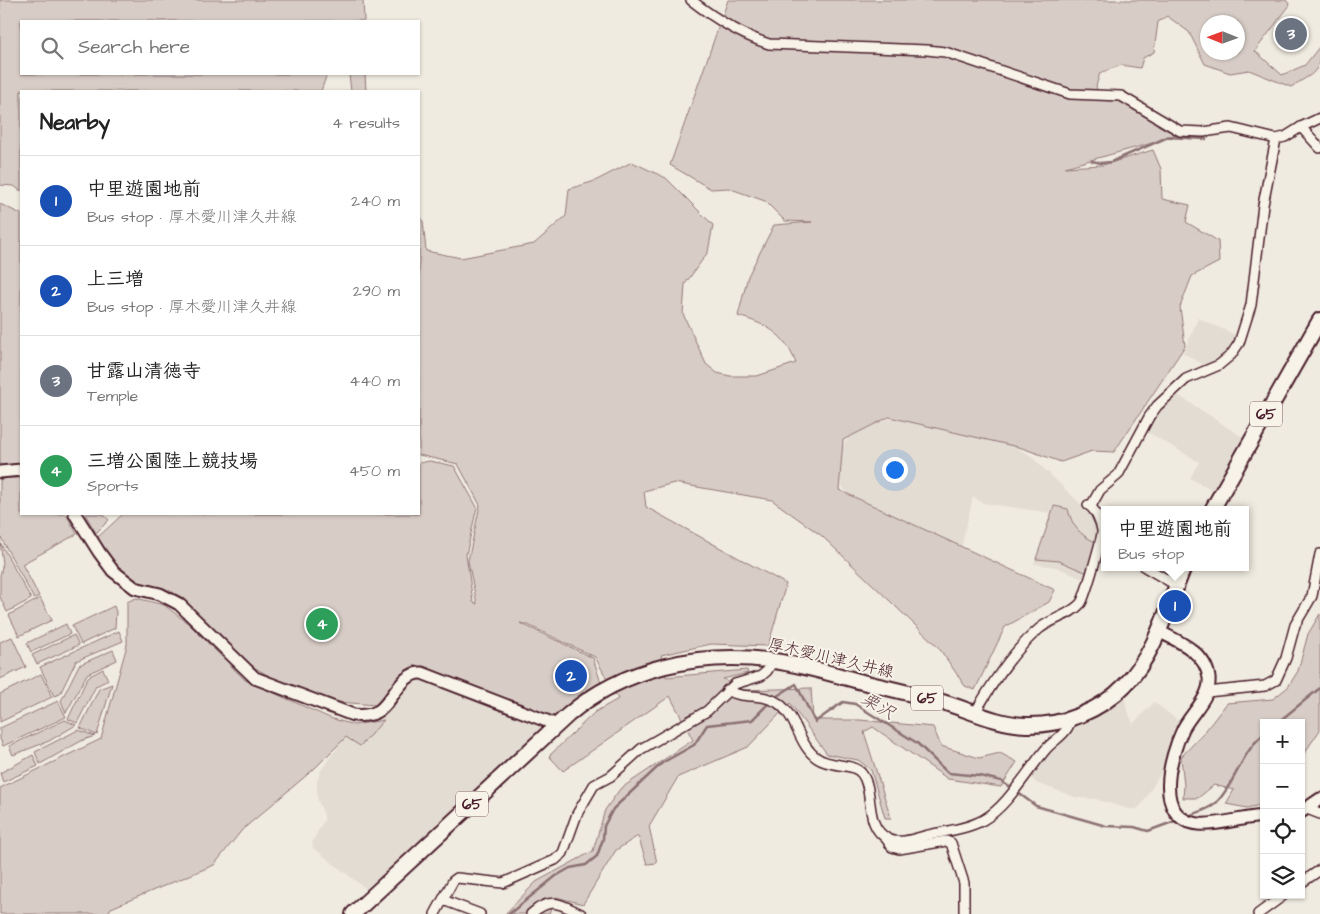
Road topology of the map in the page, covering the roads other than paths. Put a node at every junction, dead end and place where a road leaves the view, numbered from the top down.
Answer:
1 (691, 0) edge
2 (1320, 118) edge
3 (1301, 127) junction
4 (1276, 139) junction
5 (1320, 148) edge
6 (1320, 320) edge
7 (20, 470) edge
8 (0, 472) edge
9 (1214, 506) edge
10 (76, 515) edge
11 (1101, 528) edge
12 (1101, 546) edge
13 (1320, 554) edge
14 (1152, 571) edge
15 (1182, 571) edge
16 (1176, 585) junction
17 (1158, 631) junction
18 (773, 661) junction
19 (727, 690) junction
20 (1206, 692) junction
21 (974, 713) junction
22 (1071, 718) junction
23 (557, 725) junction
24 (1320, 799) edge
25 (1305, 809) edge
26 (1305, 810) edge
27 (1320, 814) edge
28 (1260, 816) edge
29 (885, 838) junction
30 (1320, 870) edge
31 (1305, 880) edge
32 (1279, 899) edge
33 (443, 900) junction
34 (353, 914) edge
35 (435, 914) edge
36 (480, 914) edge
37 (531, 914) edge
38 (581, 914) edge
39 (964, 914) edge
40 (1258, 914) edge

1 - 4 street
2 - 3 street
3 - 4 street
3 - 5 street
4 - 11 street
6 - 9 main road, 65
7 - 8 street
10 - 23 street
12 - 21 street
13 - 20 street
14 - 16 street
15 - 16 main road, 厚木愛川津久井線 / 65
16 - 17 main road, 厚木愛川津久井線 / 65
17 - 20 street
17 - 22 main road, 厚木愛川津久井線 / 65
18 - 19 street
18 - 21 main road, 厚木愛川津久井線 / 65
18 - 23 main road, 厚木愛川津久井線 / 65
19 - 29 street
19 - 33 street
20 - 28 street
21 - 22 main road, 厚木愛川津久井線 / 65
22 - 29 street
23 - 34 main road, 厚木愛川津久井線 / 65
24 - 25 street
26 - 27 street
29 - 39 street
30 - 31 street
32 - 40 street
33 - 35 street
33 - 36 street
37 - 38 street

